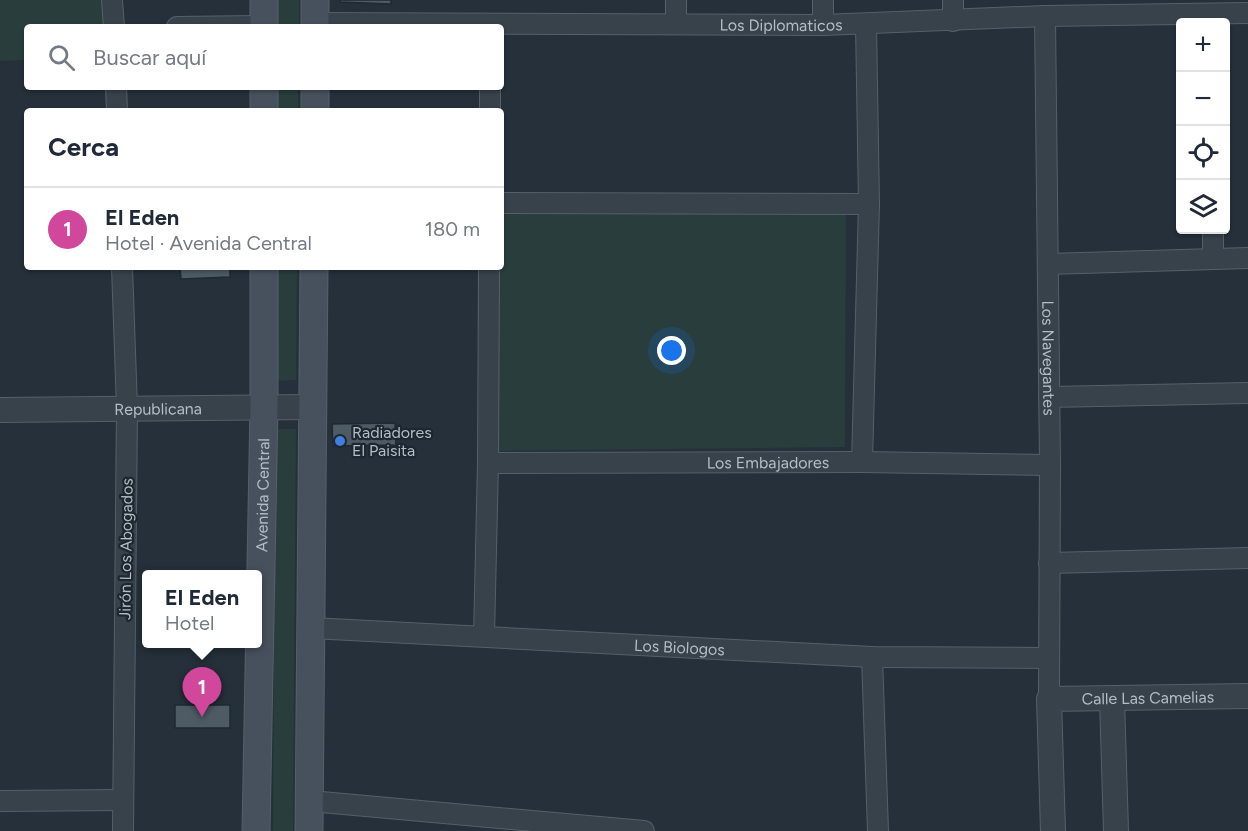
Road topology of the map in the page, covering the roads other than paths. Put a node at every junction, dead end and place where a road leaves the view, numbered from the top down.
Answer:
1 (112, 0) edge
2 (675, 0) edge
3 (823, 0) edge
4 (953, 0) edge
5 (1077, 8) edge
6 (1248, 13) edge
7 (1045, 16) junction
8 (315, 17) edge
9 (264, 18) edge
10 (1212, 18) edge
11 (953, 21) junction
12 (114, 24) edge
13 (206, 24) edge
14 (451, 24) edge
15 (676, 24) junction
16 (867, 24) junction
17 (823, 25) junction
18 (504, 26) edge
19 (116, 90) edge
20 (264, 90) edge
21 (315, 90) edge
22 (490, 90) edge
23 (117, 108) edge
24 (264, 108) edge
25 (315, 108) edge
26 (490, 108) edge
27 (504, 203) edge
28 (869, 204) junction
29 (1213, 234) edge
30 (1248, 258) edge
31 (1213, 259) junction
32 (1048, 264) junction
33 (122, 270) edge
34 (264, 270) edge
35 (315, 270) edge
36 (489, 270) edge
37 (1248, 393) edge
38 (1049, 397) junction
39 (264, 406) junction
40 (314, 407) junction
41 (127, 408) junction
42 (0, 410) edge
43 (862, 462) junction
44 (488, 463) junction
45 (1050, 465) junction
46 (1248, 558) edge
47 (1049, 563) junction
48 (261, 570) edge
49 (311, 628) junction
50 (484, 636) junction
51 (259, 648) edge
52 (872, 657) junction
53 (1048, 658) junction
54 (1248, 696) edge
55 (1049, 699) junction
56 (1112, 699) junction
57 (123, 800) junction
58 (0, 801) edge
59 (310, 801) junction
60 (498, 825) edge
61 (123, 831) edge
62 (256, 831) edge
63 (309, 831) edge
64 (644, 831) edge
65 (878, 831) edge
66 (1053, 831) edge
67 (1116, 831) edge

1 - 12 street
2 - 15 street
3 - 17 street
4 - 11 street
5 - 7 street, Los Diplomaticos
5 - 10 street, Los Diplomaticos
6 - 10 street, Los Diplomaticos
7 - 11 street, Los Diplomaticos
7 - 32 street, Los Navegantes
8 - 14 street, Los Diplomaticos
9 - 13 street
11 - 16 street, Los Diplomaticos
15 - 17 street, Los Diplomaticos
15 - 18 street, Los Diplomaticos
16 - 17 street, Los Diplomaticos
16 - 28 street
19 - 23 street
20 - 24 main road
21 - 25 main road
22 - 26 street
27 - 28 street
28 - 43 street
29 - 31 street
30 - 31 street
31 - 32 street
32 - 38 street, Los Navegantes
33 - 41 street, Jirón Los Abogados
34 - 39 main road, Avenida Central
35 - 40 main road
36 - 44 street
37 - 38 street
38 - 45 street, Los Navegantes
39 - 40 street, Republicana
39 - 41 street, Republicana
39 - 48 main road, Avenida Central
40 - 49 main road
41 - 42 street, Republicana
41 - 57 street, Jirón Los Abogados
43 - 44 street, Los Embajadores
43 - 45 street, Los Embajadores
44 - 50 street
45 - 47 street, Los Navegantes
46 - 47 street
47 - 53 street, Los Navegantes
49 - 50 street, Los Biologos
49 - 59 main road
50 - 52 street, Los Biologos
51 - 62 main road, Avenida Central
52 - 53 street, Los Biologos
52 - 65 street
53 - 55 street, Los Navegantes
54 - 56 street, Calle Las Camelias
55 - 56 street, Calle Las Camelias
55 - 66 street
56 - 67 street
57 - 58 street
57 - 61 street, Jirón Los Abogados
59 - 60 street
59 - 63 main road
60 - 64 street

